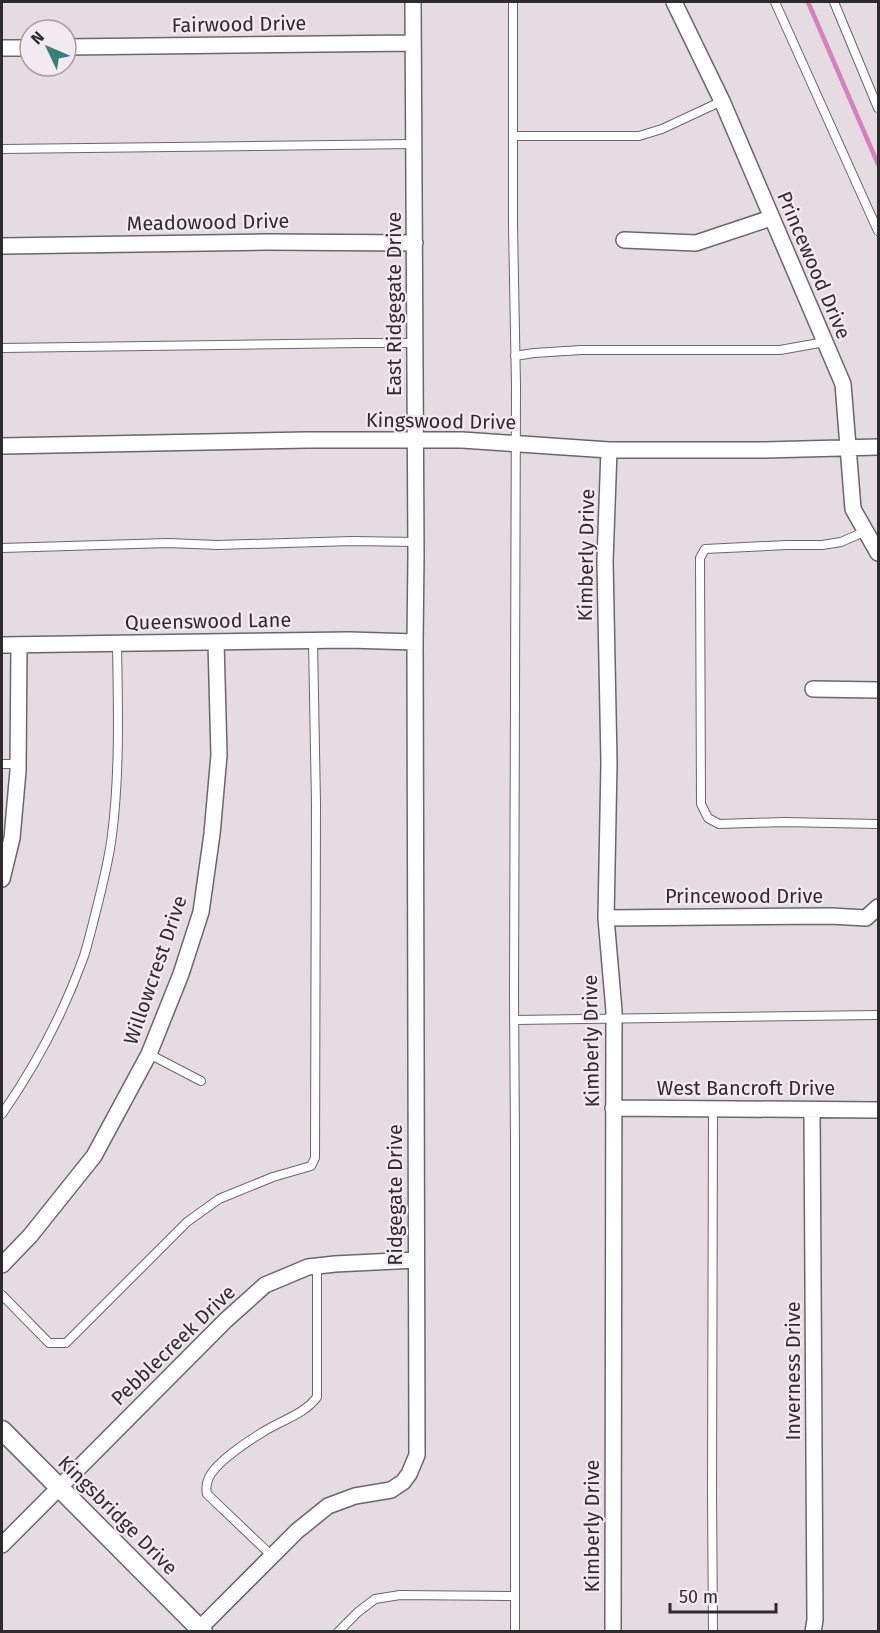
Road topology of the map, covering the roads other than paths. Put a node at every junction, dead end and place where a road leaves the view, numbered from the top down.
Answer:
1 (413, 2) edge
2 (513, 2) edge
3 (674, 2) edge
4 (775, 2) edge
5 (834, 2) edge
6 (413, 43) junction
7 (78, 47) edge
8 (2, 48) edge
9 (18, 48) edge
10 (722, 101) junction
11 (879, 108) edge
12 (514, 136) junction
13 (414, 144) junction
14 (2, 149) edge
15 (771, 218) junction
16 (879, 231) edge
17 (624, 240) dead end
18 (415, 243) junction
19 (2, 246) edge
20 (825, 342) junction
21 (415, 343) junction
22 (2, 348) edge
23 (515, 356) junction
24 (415, 440) junction
25 (516, 443) junction
26 (2, 446) edge
27 (849, 447) junction
28 (879, 447) edge
29 (609, 450) junction
30 (866, 531) junction
31 (416, 542) junction
32 (2, 548) edge
33 (879, 553) edge
34 (313, 640) junction
35 (216, 642) junction
36 (415, 642) junction
37 (117, 643) junction
38 (2, 645) edge
39 (19, 645) junction
40 (813, 689) dead end
41 (879, 690) edge
42 (2, 764) edge
43 (18, 764) junction
44 (879, 824) edge
45 (2, 879) edge
46 (879, 907) edge
47 (606, 918) junction
48 (879, 1015) edge
49 (614, 1018) junction
50 (514, 1020) junction
51 (149, 1054) junction
52 (201, 1081) dead end
53 (613, 1108) junction
54 (713, 1109) junction
55 (812, 1110) junction
56 (879, 1110) edge
57 (2, 1114) edge
58 (416, 1260) junction
59 (2, 1265) edge
60 (317, 1266) junction
61 (2, 1294) edge
62 (2, 1430) edge
63 (58, 1488) junction
64 (2, 1545) edge
65 (272, 1556) junction
66 (515, 1596) junction
67 (199, 1630) edge
68 (338, 1632) edge
69 (515, 1632) edge
70 (613, 1632) edge
71 (713, 1632) edge
72 (813, 1632) edge

1 - 6 street, East Ridgegate Drive
2 - 12 lane
3 - 10 street, Princewood Drive
4 - 16 lane
5 - 11 lane
6 - 7 street, Fairwood Drive
6 - 13 street, East Ridgegate Drive
8 - 9 street
10 - 12 lane
10 - 15 street, Princewood Drive
12 - 23 lane
13 - 14 lane
13 - 18 street, East Ridgegate Drive
15 - 17 street
15 - 20 street, Princewood Drive
18 - 19 street, Meadowood Drive
18 - 21 street, East Ridgegate Drive
20 - 23 lane
20 - 27 street, Princewood Drive
21 - 22 lane
21 - 24 street, East Ridgegate Drive
23 - 25 lane
24 - 25 street, Kingswood Drive
24 - 26 street, Kingswood Drive
24 - 31 street, East Ridgegate Drive
25 - 29 street, Kingswood Drive
25 - 50 lane
27 - 28 street, Kingswood Drive
27 - 29 street, Kingswood Drive
27 - 30 street, Princewood Drive
29 - 47 street, Kimberly Drive
30 - 33 street, Princewood Drive
30 - 44 lane
31 - 32 lane
31 - 36 street, East Ridgegate Drive
34 - 35 street, Queenswood Lane
34 - 36 street, Queenswood Lane
34 - 61 lane
35 - 37 street, Queenswood Lane
35 - 51 street, Willowcrest Drive
36 - 58 street, Ridgegate Drive
37 - 39 street, Queenswood Lane
37 - 57 lane
38 - 39 street, Queenswood Lane
39 - 43 street
40 - 41 street
42 - 43 lane
43 - 45 street
46 - 47 street, Princewood Drive
47 - 49 street, Kimberly Drive
48 - 49 lane
49 - 50 lane
49 - 53 street, Kimberly Drive
50 - 66 lane
51 - 52 lane
51 - 59 street, Willowcrest Drive
53 - 54 street, West Bancroft Drive
53 - 70 street, Kimberly Drive
54 - 55 street, West Bancroft Drive
54 - 71 lane
55 - 56 street, West Bancroft Drive
55 - 72 street, Inverness Drive
58 - 60 street, Pebblecreek Drive
58 - 65 street, Ridgegate Drive
60 - 63 street, Pebblecreek Drive
60 - 65 lane
62 - 63 street, Kingsbridge Drive
63 - 64 street, Pebblecreek Drive
63 - 67 street, Kingsbridge Drive
65 - 67 street, Ridgegate Drive
66 - 68 lane
66 - 69 lane

